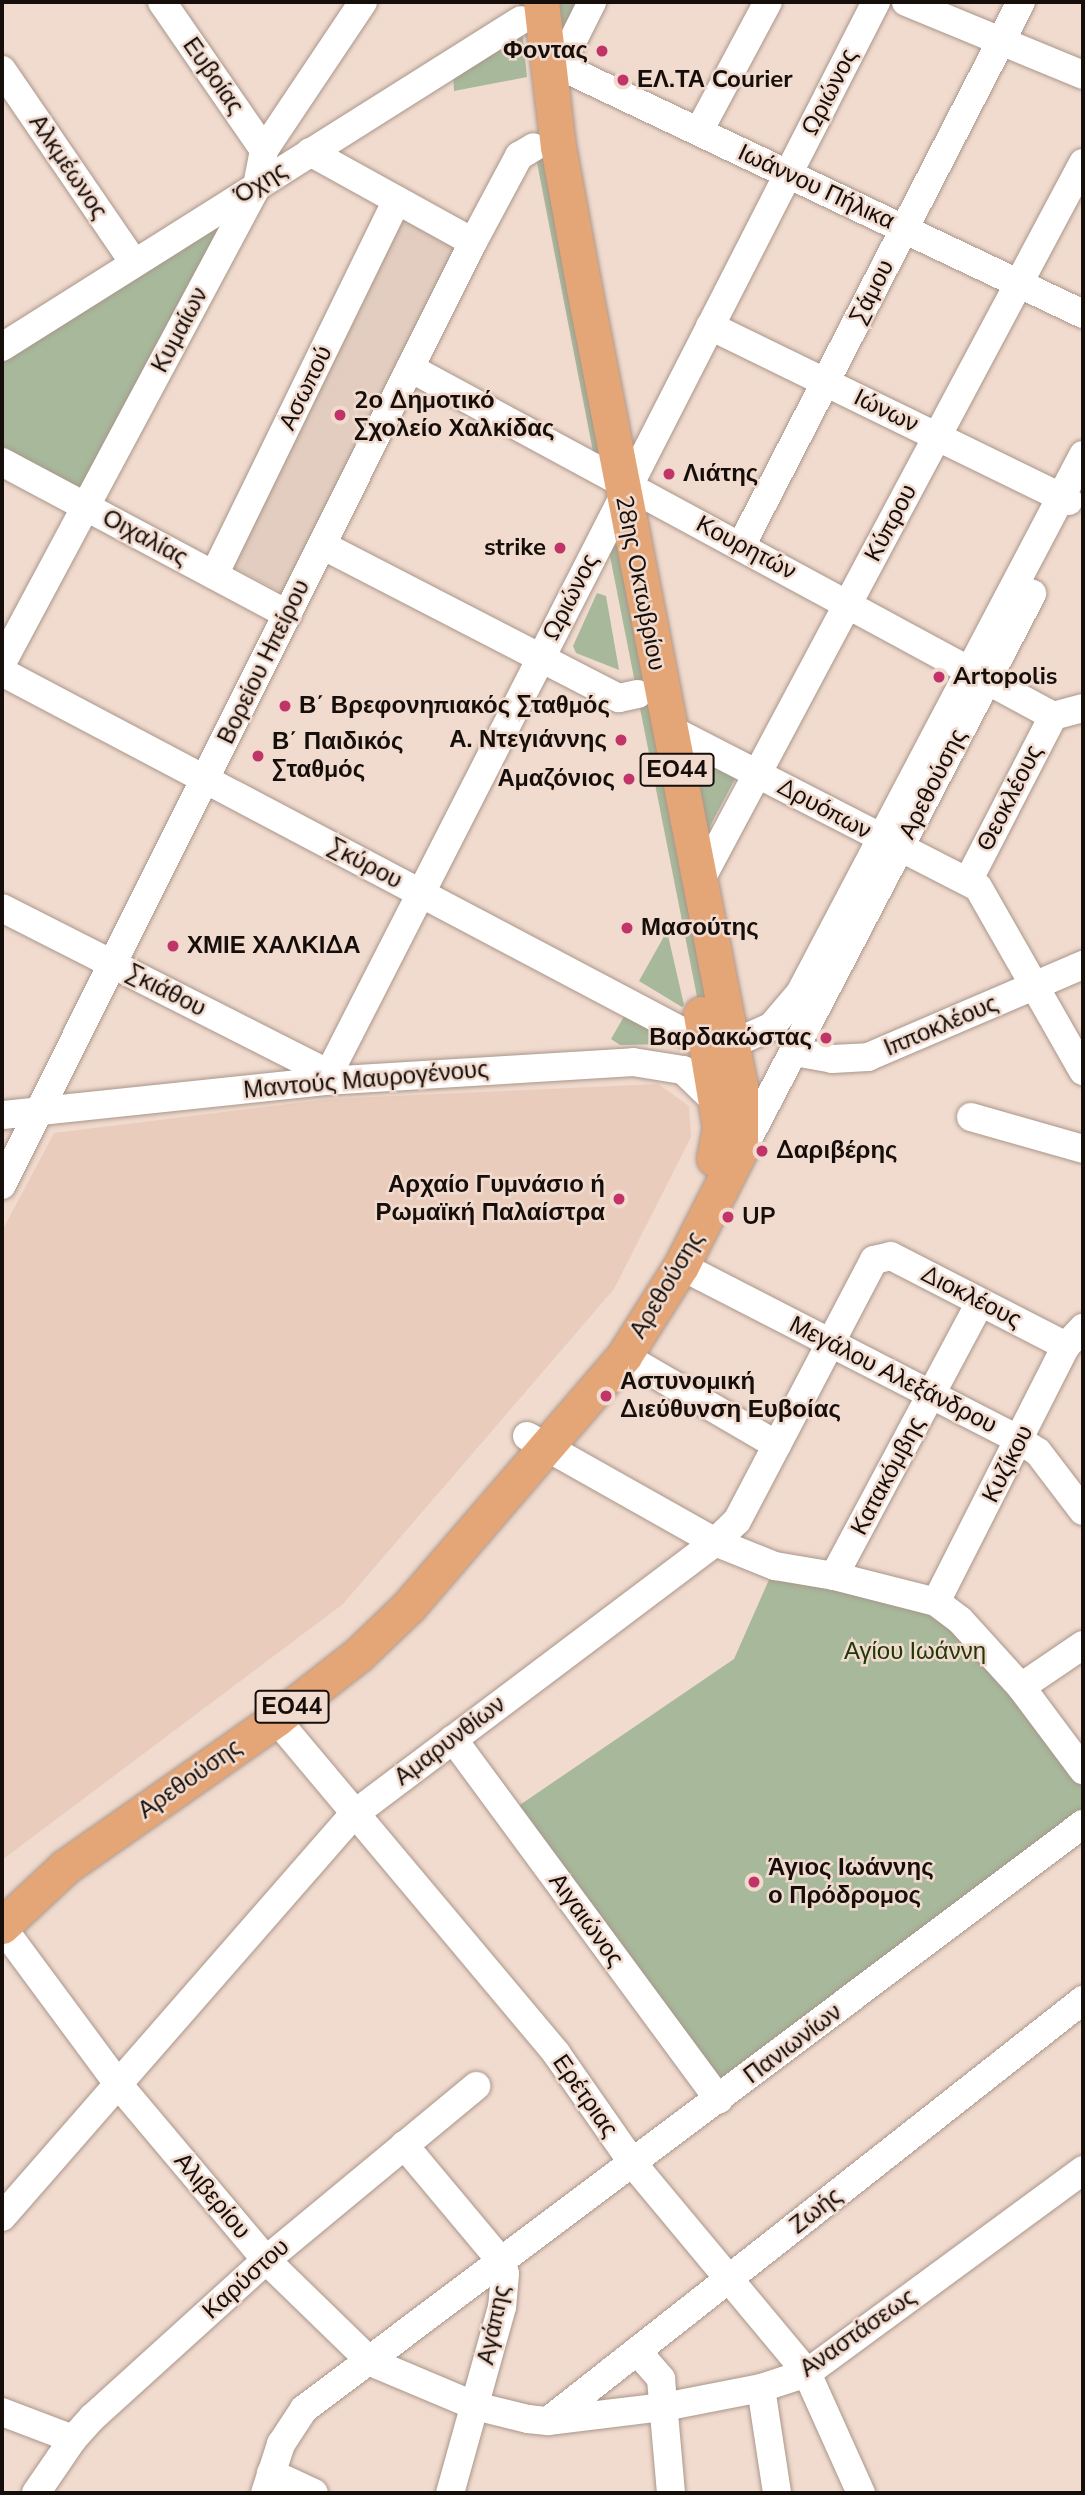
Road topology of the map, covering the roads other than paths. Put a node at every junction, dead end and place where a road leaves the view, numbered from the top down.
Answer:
1 (162, 2) edge
2 (363, 2) edge
3 (592, 2) edge
4 (768, 2) edge
5 (876, 2) edge
6 (906, 2) edge
7 (1021, 2) edge
8 (527, 8) edge
9 (1001, 41) junction
10 (554, 67) junction
11 (2, 70) edge
12 (1083, 75) edge
13 (699, 131) junction
14 (534, 147) junction
15 (264, 150) junction
16 (310, 152) junction
17 (1083, 163) edge
18 (788, 174) junction
19 (257, 186) junction
20 (397, 200) junction
21 (904, 229) junction
22 (473, 242) junction
23 (134, 263) junction
24 (1020, 284) junction
25 (1083, 314) edge
26 (710, 326) junction
27 (2, 347) edge
28 (410, 368) junction
29 (825, 382) junction
30 (937, 436) junction
31 (1083, 455) edge
32 (2, 462) edge
33 (1083, 474) edge
34 (616, 483) junction
35 (1065, 499) junction
36 (85, 506) junction
37 (605, 530) junction
38 (322, 545) junction
39 (741, 546) junction
40 (214, 575) junction
41 (848, 603) junction
42 (288, 614) junction
43 (540, 658) junction
44 (2, 663) edge
45 (2, 672) edge
46 (979, 674) junction
47 (638, 694) junction
48 (1083, 708) edge
49 (1053, 716) junction
50 (668, 728) junction
51 (757, 774) junction
52 (206, 780) junction
53 (890, 844) junction
54 (968, 881) junction
55 (699, 883) junction
56 (421, 894) junction
57 (2, 908) edge
58 (113, 964) junction
59 (1083, 965) edge
60 (1037, 984) junction
61 (719, 1044) junction
62 (793, 1052) junction
63 (1083, 1071) edge
64 (327, 1077) junction
65 (716, 1102) junction
66 (39, 1111) junction
67 (2, 1115) edge
68 (971, 1117) dead end
69 (1083, 1149) edge
70 (736, 1163) junction
71 (2, 1185) edge
72 (874, 1260) joint
73 (681, 1266) junction
74 (980, 1302) junction
75 (1074, 1337) edge
76 (831, 1342) junction
77 (624, 1356) junction
78 (932, 1394) junction
79 (537, 1441) junction
80 (1021, 1441) junction
81 (777, 1444) junction
82 (1083, 1511) edge
83 (715, 1542) junction
84 (834, 1576) junction
85 (936, 1602) junction
86 (1083, 1645) edge
87 (1021, 1687) junction
88 (276, 1719) junction
89 (453, 1739) junction
90 (1083, 1770) edge
91 (353, 1815) junction
92 (1083, 1824) edge
93 (2, 1896) edge
94 (2, 1927) edge
95 (1083, 2000) edge
96 (118, 2084) junction
97 (476, 2086) dead end
98 (719, 2101) junction
99 (404, 2145) junction
100 (634, 2165) junction
101 (1083, 2170) edge
102 (2, 2217) edge
103 (266, 2260) junction
104 (502, 2262) junction
105 (726, 2281) junction
106 (637, 2351) junction
107 (371, 2362) junction
108 (807, 2373) junction
109 (761, 2388) junction
110 (475, 2406) junction
111 (664, 2407) junction
112 (2, 2412) edge
113 (548, 2421) junction
114 (73, 2439) junction
115 (268, 2483) edge
116 (36, 2493) edge
117 (314, 2493) edge
118 (450, 2493) edge
119 (671, 2493) edge
120 (777, 2493) edge
121 (861, 2493) edge

1 - 15 street, Ευβοίας
2 - 15 street, Κυμαίων
3 - 10 street
4 - 13 street
5 - 18 street, Ωριώνος
6 - 9 street
7 - 9 street, Σάμου
8 - 10 main road, 28ης Οκτωβρίου / ΕΟ44
8 - 14 main road, 28ης Οκτωβρίου / ΕΟ44
8 - 16 street, Όχης
9 - 12 street
9 - 21 street, Σάμου
10 - 13 street, Ιωάννου Πήλικα
10 - 34 main road, 28ης Οκτωβρίου / ΕΟ44
11 - 23 street, Αλκμέωνος
13 - 18 street, Ιωάννου Πήλικα
14 - 22 street, Βορείου Ηπείρου
14 - 34 main road, 28ης Οκτωβρίου / ΕΟ44
15 - 19 street, Κυμαίων
16 - 19 street, Όχης
16 - 20 street
17 - 24 street, Κύπρου
18 - 21 street, Ιωάννου Πήλικα
18 - 26 street, Ωριώνος
19 - 23 street, Όχης
19 - 36 street, Κυμαίων
20 - 22 street
20 - 40 street, Ασωπού
21 - 24 street, Ιωάννου Πήλικα
21 - 29 street, Σάμου
22 - 28 street, Βορείου Ηπείρου
23 - 27 street, Όχης
24 - 25 street, Ιωάννου Πήλικα
24 - 30 street, Κύπρου
26 - 29 street, Ιώνων
26 - 34 street, Ωριώνος
28 - 34 street, Κουρητών
28 - 38 street, Βορείου Ηπείρου
29 - 30 street, Ιώνων
29 - 39 street, Σάμου
30 - 35 street, Ιώνων
30 - 41 street, Κύπρου
31 - 35 street, Αρεθούσης
32 - 36 street, Οιχαλίας
33 - 35 street
34 - 37 main road, 28ης Οκτωβρίου / ΕΟ44
34 - 39 street, Κουρητών
34 - 50 main road, 28ης Οκτωβρίου / ΕΟ44
35 - 46 street, Αρεθούσης
36 - 40 street, Οιχαλίας
36 - 44 street, Κυμαίων
37 - 43 street, Ωριώνος
37 - 47 main road, 28ης Οκτωβρίου / ΕΟ44
38 - 42 street, Βορείου Ηπείρου
38 - 43 street
39 - 41 street, Κουρητών
40 - 42 street, Οιχαλίας
41 - 46 street, Κουρητών
41 - 51 street, Κύπρου
42 - 52 street, Βορείου Ηπείρου
43 - 47 street
43 - 56 street, Ωριώνος
45 - 52 street, Σκύρου
46 - 49 street, Κουρητών
46 - 53 street, Αρεθούσης
47 - 61 main road, 28ης Οκτωβρίου / ΕΟ44
48 - 49 street
49 - 54 street, Θεοκλέους
50 - 51 street, Δρυόπων
50 - 55 main road, 28ης Οκτωβρίου / ΕΟ44
51 - 53 street, Δρυόπων
51 - 55 street, Κύπρου
52 - 56 street, Σκύρου
52 - 58 street, Βορείου Ηπείρου
53 - 54 street, Δρυόπων
53 - 61 street, Αρεθούσης
53 - 62 street, Αρεθούσης
54 - 60 street, Δρυόπων
55 - 61 main road, 28ης Οκτωβρίου / ΕΟ44
56 - 61 street, Σκύρου
56 - 64 street, Ωριώνος
57 - 58 street, Σκιάθου
58 - 64 street, Σκιάθου
58 - 66 street, Βορείου Ηπείρου
59 - 60 street, Ιπποκλέους
60 - 62 street, Ιπποκλέους
60 - 63 street, Δρυόπων
61 - 65 main road, Αρεθούσης / ΕΟ44
61 - 70 main road, 28ης Οκτωβρίου / ΕΟ44
62 - 70 street, Αρεθούσης
64 - 65 street, Μαντούς Μαυρογένους
64 - 66 street, Μαντούς Μαυρογένους
65 - 79 main road, Αρεθούσης / ΕΟ44
66 - 67 street, Μαντούς Μαυρογένους
66 - 71 street, Βορείου Ηπείρου
68 - 69 street
70 - 73 main road, Αρεθούσης / ΕΟ44
72 - 74 street, Διοκλέους
72 - 76 street, Αμαρυνθίων
73 - 76 street, Μεγάλου Αλεξάνδρου
73 - 77 main road, Αρεθούσης / ΕΟ44
74 - 75 street, Διοκλέους
74 - 78 street, Κατακόμβης
75 - 80 street, Κυζίκου
76 - 78 street, Μεγάλου Αλεξάνδρου
76 - 81 street, Αμαρυνθίων
77 - 79 main road, Αρεθούσης / ΕΟ44
77 - 81 street
78 - 80 street, Μεγάλου Αλεξάνδρου
78 - 84 street, Κατακόμβης
79 - 83 street
79 - 88 main road, Αρεθούσης / ΕΟ44
79 - 93 main road, Αρεθούσης / ΕΟ44
80 - 82 street, Μεγάλου Αλεξάνδρου
80 - 85 street, Κυζίκου
81 - 83 street, Αμαρυνθίων
83 - 84 street
83 - 89 street, Αμαρυνθίων
84 - 85 street
85 - 87 street
86 - 87 street
87 - 90 street
88 - 91 street, Ερέτριας
88 - 94 main road, Αρεθούσης / ΕΟ44
89 - 91 street, Αμαρυνθίων
89 - 98 street, Αιγαιώνος
91 - 96 street, Αμαρυνθίων
91 - 100 street, Ερέτριας
92 - 98 street, Πανιωνίων
94 - 96 street, Αλιβερίου
95 - 105 street, Ζωής
96 - 102 street, Αμαρυνθίων
96 - 103 street, Αλιβερίου
97 - 99 street, Καρύστου
98 - 100 street, Πανιωνίων
99 - 103 street, Καρύστου
99 - 104 street, Αγάπης
100 - 104 street, Πανιωνίων
100 - 105 street, Ερέτριας
101 - 108 street, Αναστάσεως
103 - 107 street, Αλιβερίου
103 - 114 street, Καρύστου
104 - 107 street, Πανιωνίων
104 - 110 street, Αγάπης
105 - 106 street, Ζωής
105 - 108 street, Ερέτριας
106 - 111 street
106 - 113 street, Ζωής
107 - 110 street, Αλιβερίου
107 - 115 street, Πανιωνίων
108 - 109 street, Αναστάσεως
108 - 121 street, Ερέτριας
109 - 111 street, Αναστάσεως
109 - 120 street
110 - 113 street, Αναστάσεως
110 - 118 street, Αγάπης
111 - 113 street, Αναστάσεως
111 - 119 street
112 - 114 street
114 - 116 street, Καρύστου
115 - 117 street

